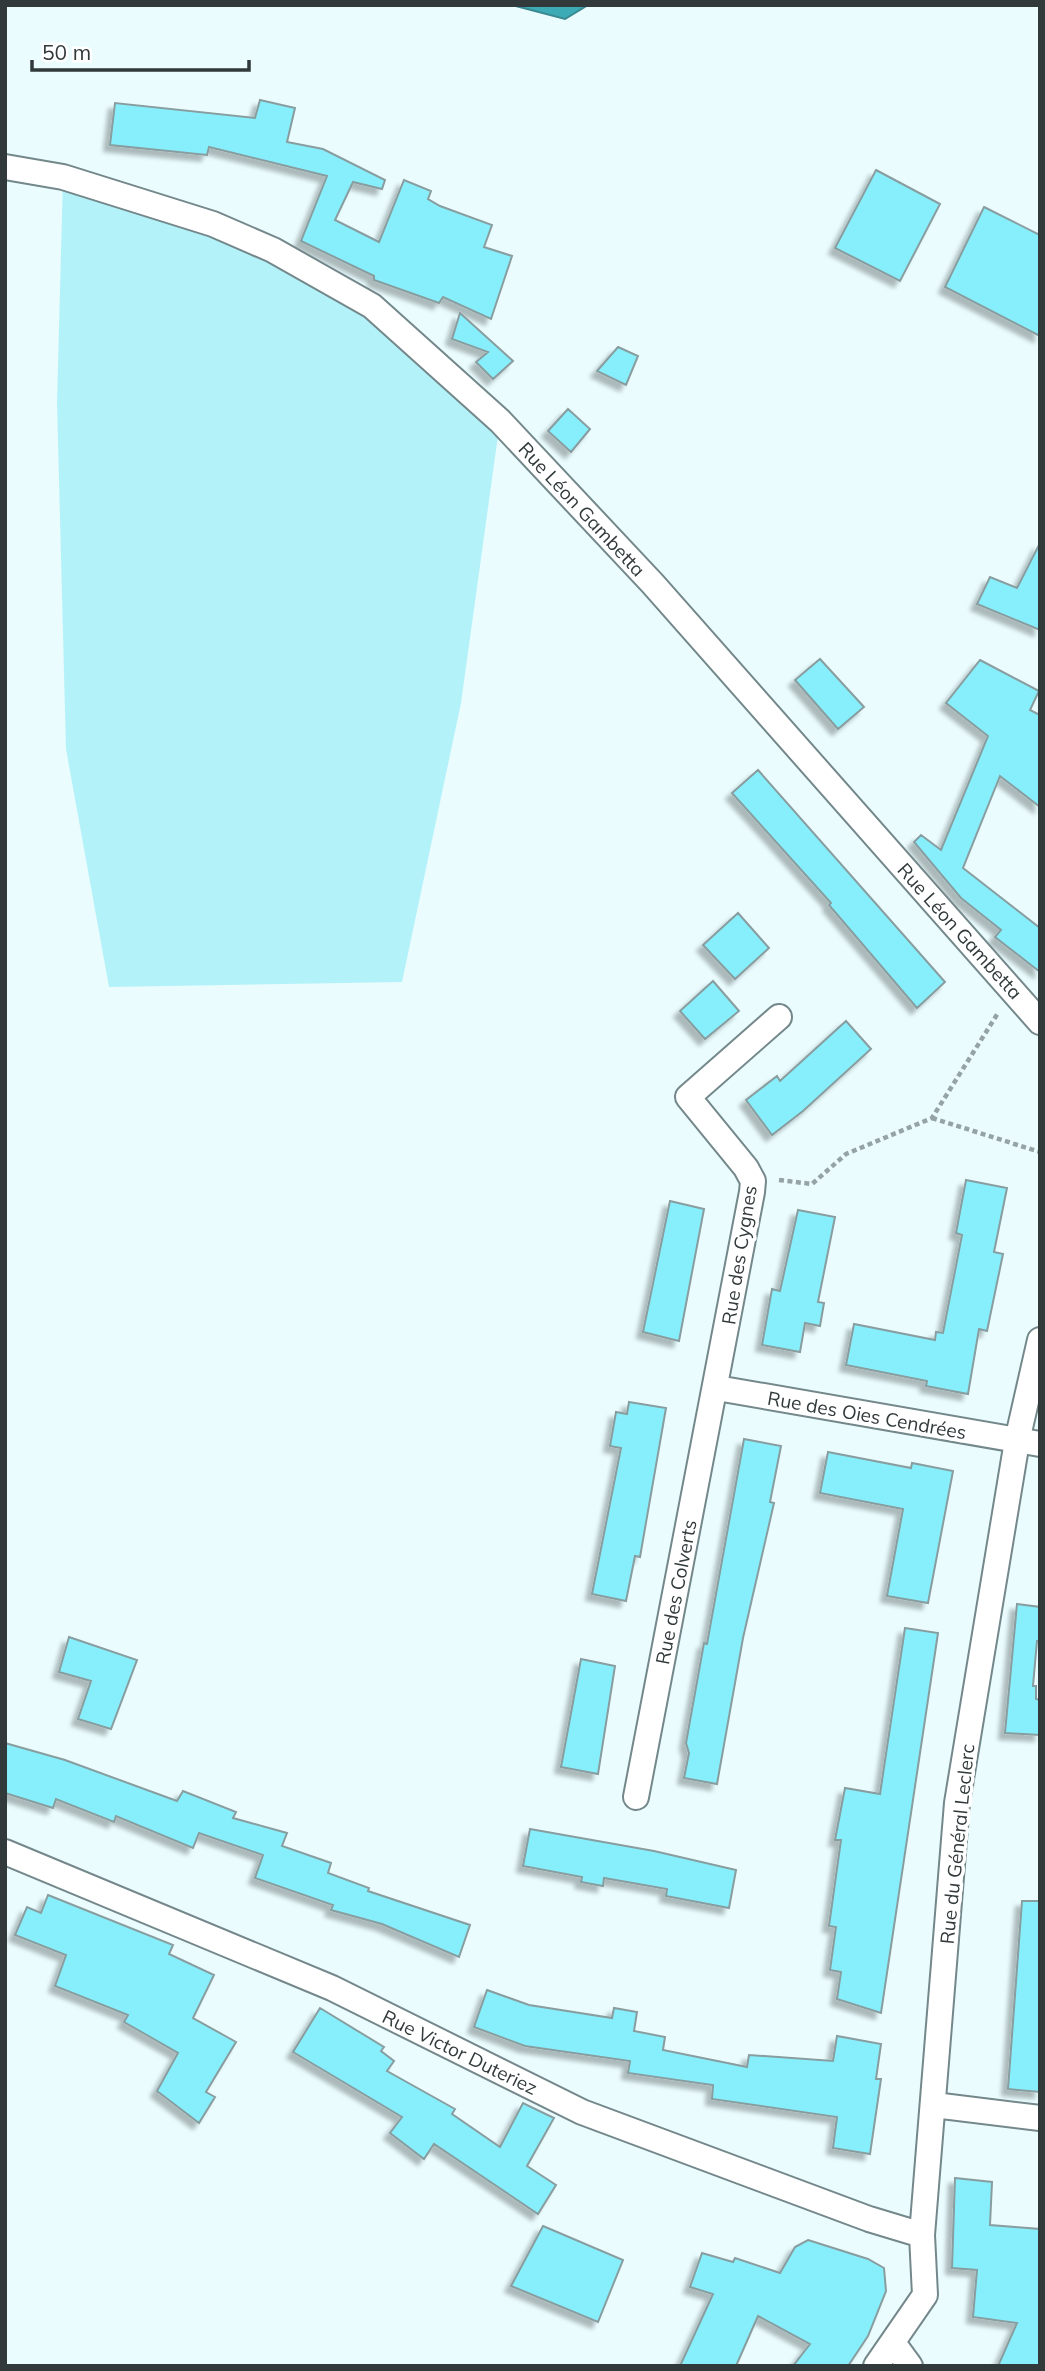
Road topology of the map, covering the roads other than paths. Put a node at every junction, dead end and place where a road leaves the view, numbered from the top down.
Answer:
1 (5, 167) edge
2 (779, 1017) dead end
3 (1040, 1022) edge
4 (1040, 1340) edge
5 (717, 1388) junction
6 (1028, 1442) edge
7 (636, 1797) dead end
8 (5, 1852) edge
9 (934, 2105) junction
10 (1040, 2118) edge
11 (922, 2235) junction
12 (894, 2344) junction
13 (876, 2366) edge
14 (910, 2366) edge

1 - 3 street, Rue Léon Gambetta
2 - 5 street, Rue des Cygnes
4 - 6 street, Rue du Général Leclerc
5 - 6 street, Rue des Oies Cendrées
5 - 7 street, Rue des Colverts
6 - 9 street, Rue du Général Leclerc
8 - 11 street, Rue Victor Duteriez
9 - 10 street
9 - 11 street, Rue du Général Leclerc
11 - 12 street, Rue du Général Leclerc
12 - 13 street, Rue du Général Leclerc
12 - 14 street

